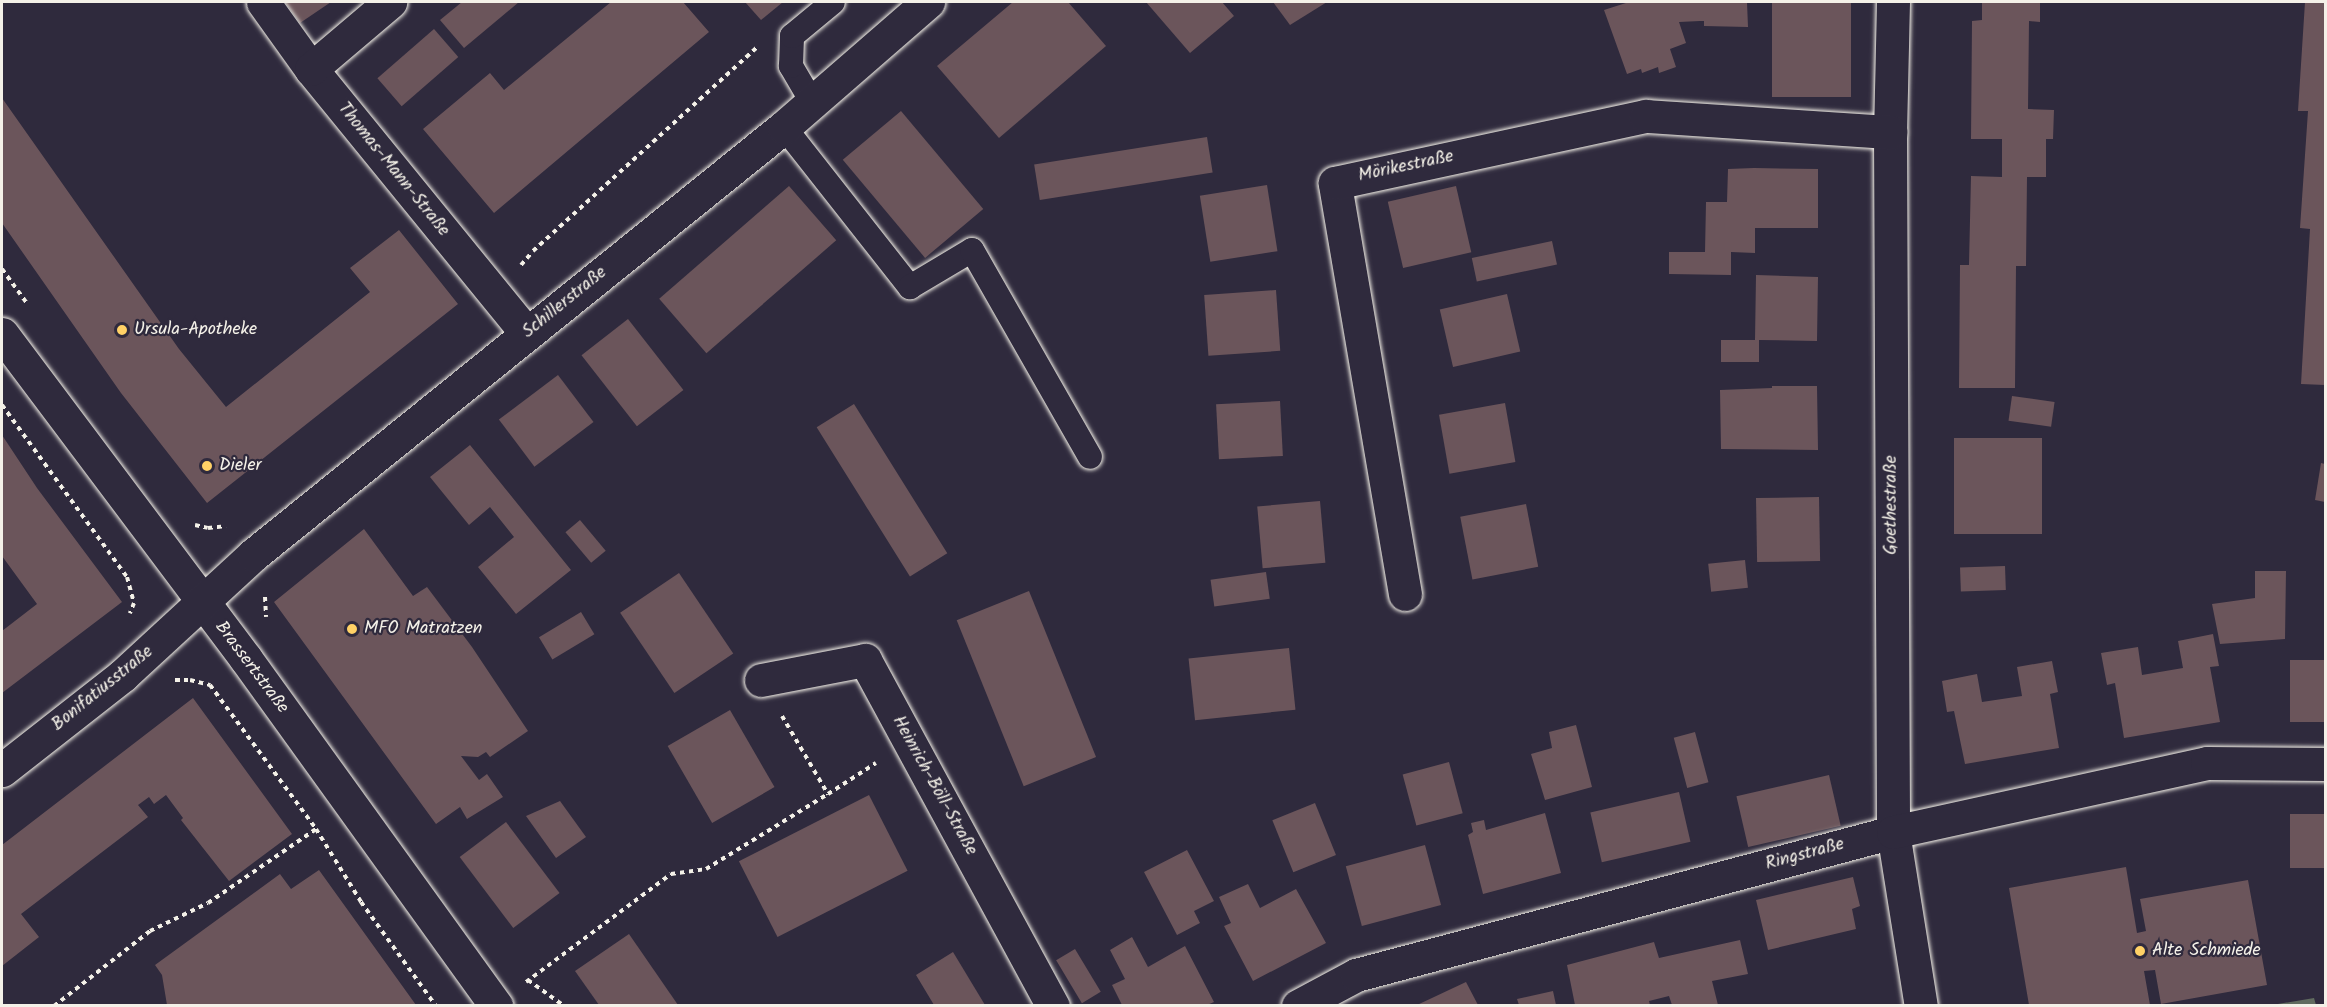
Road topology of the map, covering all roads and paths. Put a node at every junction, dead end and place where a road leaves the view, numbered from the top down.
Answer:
1 (263, 2) edge
2 (390, 2) edge
3 (833, 2) edge
4 (928, 2) edge
5 (1893, 2) edge
6 (310, 69) junction
7 (812, 102) junction
8 (784, 127) junction
9 (1890, 132) junction
10 (2, 334) edge
11 (527, 334) junction
12 (2, 405) edge
13 (1090, 457) dead end
14 (1405, 594) dead end
15 (202, 604) junction
16 (129, 616) dead end
17 (761, 680) joint
18 (171, 681) dead end
19 (910, 742) junction
20 (2325, 764) edge
21 (2, 770) edge
22 (828, 794) junction
23 (351, 805) junction
24 (316, 829) junction
25 (1893, 832) junction
26 (495, 1004) edge
27 (54, 1005) edge
28 (436, 1005) edge
29 (1053, 1005) edge
30 (1298, 1005) edge
31 (1921, 1005) edge

1 - 6 street, Thomas-Mann-Straße
2 - 6 street
3 - 7 lane
4 - 7 street, Schillerstraße
5 - 9 street, Goethestraße
6 - 11 street, Thomas-Mann-Straße
7 - 8 street, Schillerstraße
8 - 11 street, Schillerstraße
8 - 13 lane
9 - 14 street, Mörikestraße
9 - 25 street, Goethestraße
10 - 15 street, Brassertstraße
11 - 15 street, Schillerstraße
12 - 16 path
15 - 21 street, Bonifatiusstraße
15 - 23 street, Brassertstraße
17 - 19 street, Heinrich-Böll-Straße
17 - 22 path
18 - 24 path
19 - 22 path
19 - 29 street, Heinrich-Böll-Straße
20 - 25 street, Ringstraße
22 - 26 path
23 - 24 path
23 - 26 street, Brassertstraße
24 - 27 path
24 - 28 path
25 - 30 street, Ringstraße
25 - 31 street, Goethestraße

